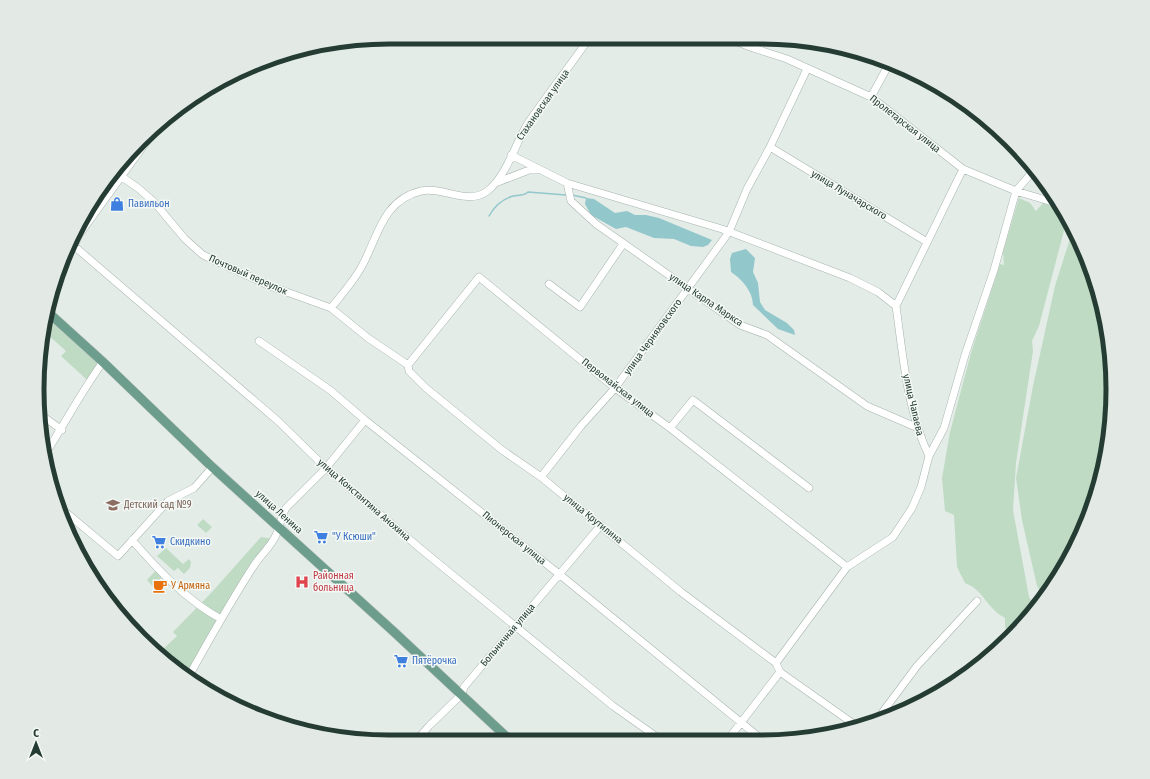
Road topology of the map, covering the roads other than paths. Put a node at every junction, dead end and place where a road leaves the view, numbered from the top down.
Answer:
1 (585, 44) edge
2 (745, 44) edge
3 (886, 67) edge
4 (808, 68) junction
5 (871, 96) junction
6 (770, 147) junction
7 (142, 148) edge
8 (510, 156) junction
9 (540, 169) junction
10 (963, 169) junction
11 (1031, 174) edge
12 (122, 177) junction
13 (494, 183) junction
14 (567, 183) junction
15 (1016, 191) junction
16 (1050, 201) edge
17 (85, 227) edge
18 (730, 232) junction
19 (927, 242) junction
20 (623, 244) junction
21 (75, 247) edge
22 (549, 284) dead end
23 (688, 289) junction
24 (896, 306) junction
25 (331, 308) junction
26 (52, 316) edge
27 (259, 341) dead end
28 (103, 362) junction
29 (408, 365) junction
30 (615, 388) junction
31 (46, 418) edge
32 (365, 420) junction
33 (670, 428) junction
34 (918, 428) junction
35 (62, 430) junction
36 (49, 448) edge
37 (929, 456) junction
38 (210, 466) junction
39 (326, 468) junction
40 (541, 477) junction
41 (809, 488) dead end
42 (67, 513) edge
43 (600, 525) junction
44 (279, 527) junction
45 (132, 540) junction
46 (847, 567) junction
47 (559, 574) junction
48 (977, 601) dead end
49 (221, 619) junction
50 (515, 627) junction
51 (776, 663) junction
52 (191, 672) edge
53 (780, 672) junction
54 (462, 694) junction
55 (882, 713) edge
56 (741, 723) junction
57 (852, 723) edge
58 (421, 735) edge
59 (505, 735) edge
60 (654, 735) edge
61 (732, 735) edge
62 (756, 735) edge

1 - 8 street, Стахановская улица
2 - 4 street, Пролетарская улица
3 - 5 street
4 - 5 street, Пролетарская улица
4 - 6 street
5 - 10 street, Пролетарская улица
6 - 18 street
6 - 19 street, улица Луначарского
7 - 12 street
8 - 9 street
8 - 13 street, Стахановская улица
9 - 13 street
9 - 14 street
10 - 15 street, Пролетарская улица
10 - 19 street
11 - 15 street
12 - 17 street
12 - 25 street, Почтовый переулок
13 - 25 street, Стахановская улица
14 - 18 street
14 - 20 street, улица Карла Маркса
15 - 16 street, Пролетарская улица
15 - 37 street
18 - 23 street
18 - 24 street
19 - 24 street
20 - 22 street
20 - 23 street, улица Карла Маркса
21 - 39 street, улица Константина Анохина
23 - 30 street, улица Черняховского
23 - 34 street, улица Карла Маркса
24 - 34 street, улица Чапаева
25 - 29 street, улица Крутилина
26 - 28 main road, улица Ленина
27 - 32 street, Пионерская улица
28 - 35 street
28 - 38 main road, улица Ленина
29 - 30 street, Первомайская улица
29 - 40 street, улица Крутилина
30 - 33 street, Первомайская улица
30 - 40 street, улица Черняховского
31 - 35 street
32 - 39 street
32 - 47 street, Пионерская улица
33 - 41 street
33 - 46 street, Первомайская улица
34 - 37 street, улица Чапаева
35 - 36 street
37 - 46 street
38 - 44 main road, улица Ленина
38 - 45 street
39 - 44 street
39 - 50 street, улица Константина Анохина
40 - 43 street, улица Крутилина
42 - 45 street
43 - 47 street, Больничная улица
43 - 51 street, улица Крутилина
44 - 49 street
44 - 54 main road, улица Ленина
45 - 49 street
46 - 51 street
47 - 50 street, Больничная улица
47 - 56 street, Пионерская улица
48 - 55 street
49 - 52 street
50 - 54 street, Больничная улица
50 - 60 street, улица Константина Анохина
51 - 53 street, улица Крутилина
53 - 56 street
53 - 57 street
54 - 58 street, Больничная улица
54 - 59 main road, улица Ленина
56 - 61 street
56 - 62 street, Пионерская улица

